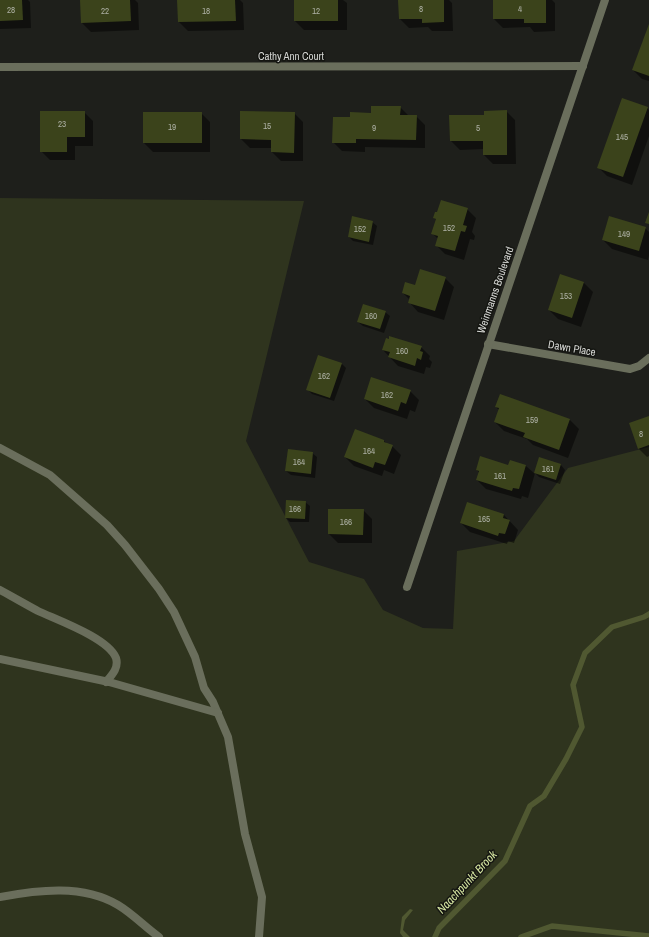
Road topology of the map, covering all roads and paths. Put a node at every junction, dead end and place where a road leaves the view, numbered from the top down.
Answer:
1 (605, 0) edge
2 (583, 66) junction
3 (0, 67) edge
4 (488, 344) junction
5 (649, 358) edge
6 (0, 448) edge
7 (407, 588) dead end
8 (0, 590) edge
9 (0, 658) edge
10 (106, 682) junction
11 (218, 712) junction
12 (0, 897) edge
13 (159, 937) edge
14 (259, 937) edge

1 - 2 street, Weinmanns Boulevard
2 - 3 street, Cathy Ann Court
2 - 4 street, Weinmanns Boulevard
4 - 5 street, Dawn Place
4 - 7 street, Weinmanns Boulevard
6 - 11 street
8 - 10 street
9 - 10 street
10 - 11 street
11 - 14 street
12 - 13 street

